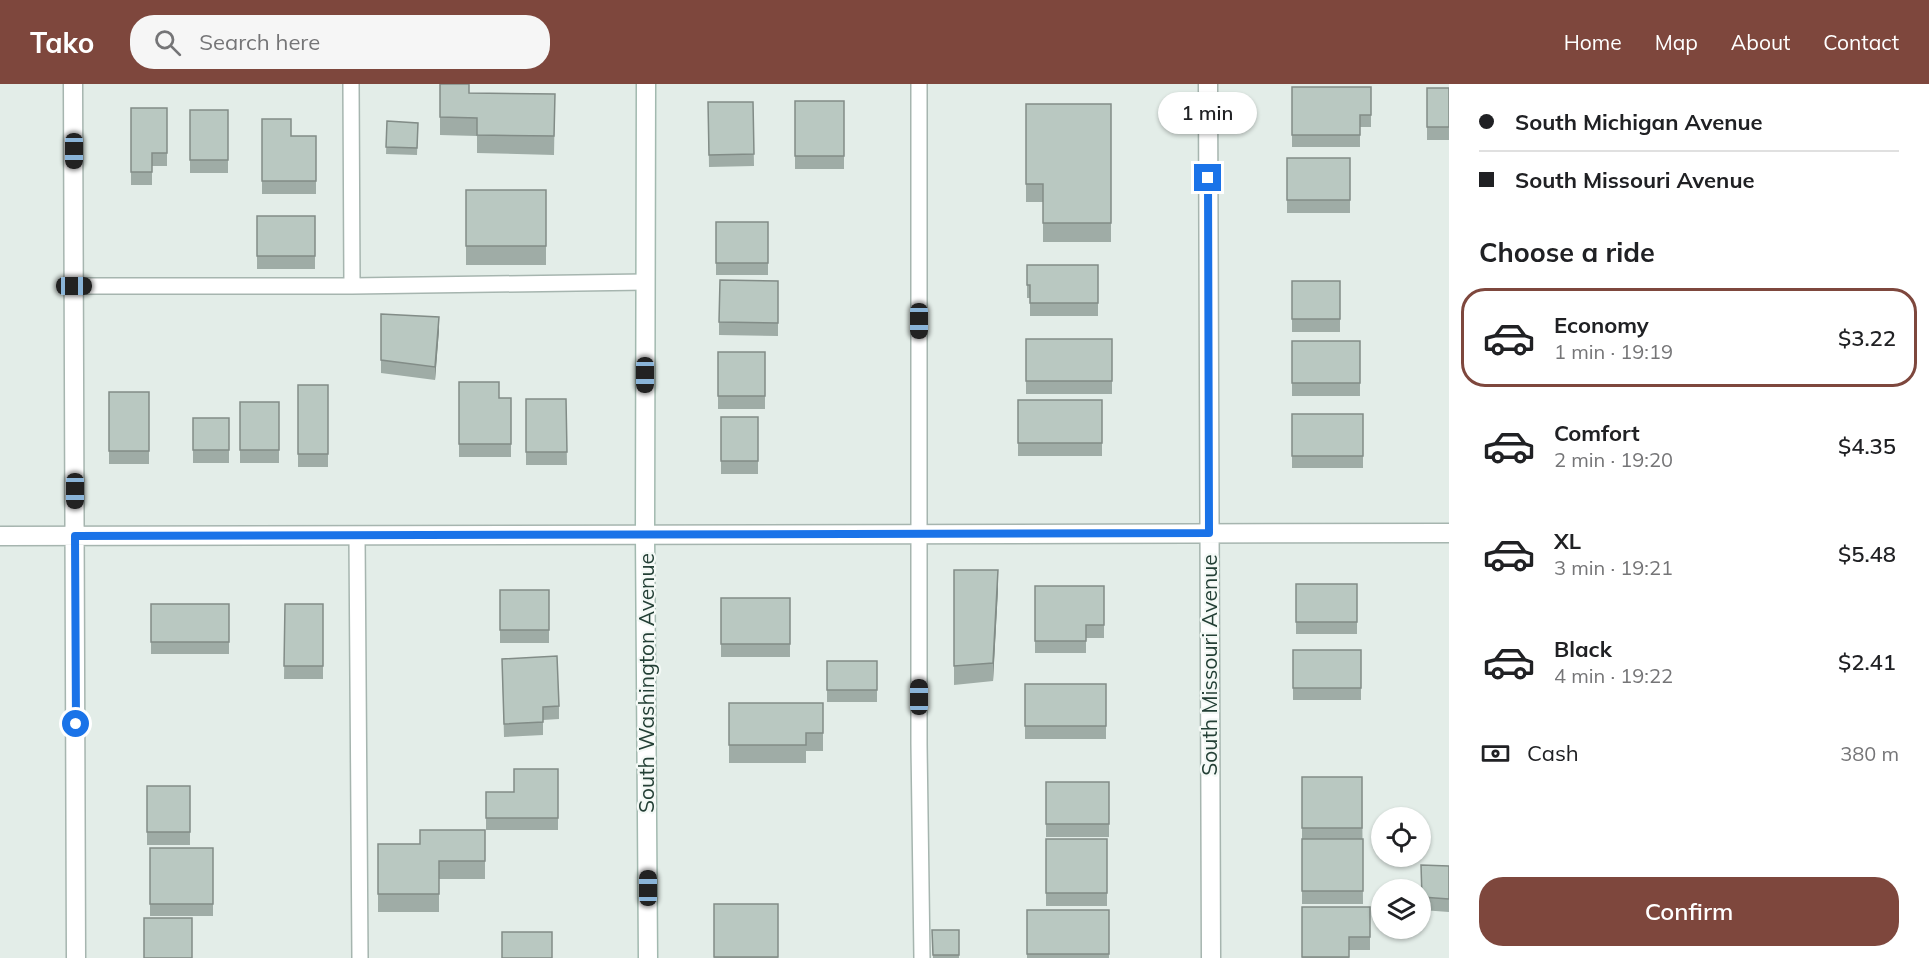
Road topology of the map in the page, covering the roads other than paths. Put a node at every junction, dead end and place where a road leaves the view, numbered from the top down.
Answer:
1 (73, 84) edge
2 (351, 84) edge
3 (646, 84) edge
4 (918, 84) edge
5 (1208, 84) edge
6 (646, 282) junction
7 (74, 286) junction
8 (352, 286) junction
9 (1209, 533) junction
10 (1449, 533) edge
11 (920, 535) junction
12 (0, 536) edge
13 (75, 536) junction
14 (357, 536) junction
15 (645, 536) junction
16 (76, 958) edge
17 (360, 958) edge
18 (648, 958) edge
19 (922, 958) edge
20 (1211, 958) edge

1 - 7 street
2 - 8 lane
3 - 6 street, South Washington Avenue
4 - 11 lane
5 - 9 street, South Missouri Avenue
6 - 8 lane
6 - 15 street, South Washington Avenue
7 - 8 lane
7 - 13 street
9 - 10 street
9 - 11 street
9 - 20 street, South Missouri Avenue
11 - 15 street
11 - 19 lane
12 - 13 street
13 - 14 street
13 - 16 street
14 - 15 street
14 - 17 lane
15 - 18 street, South Washington Avenue

